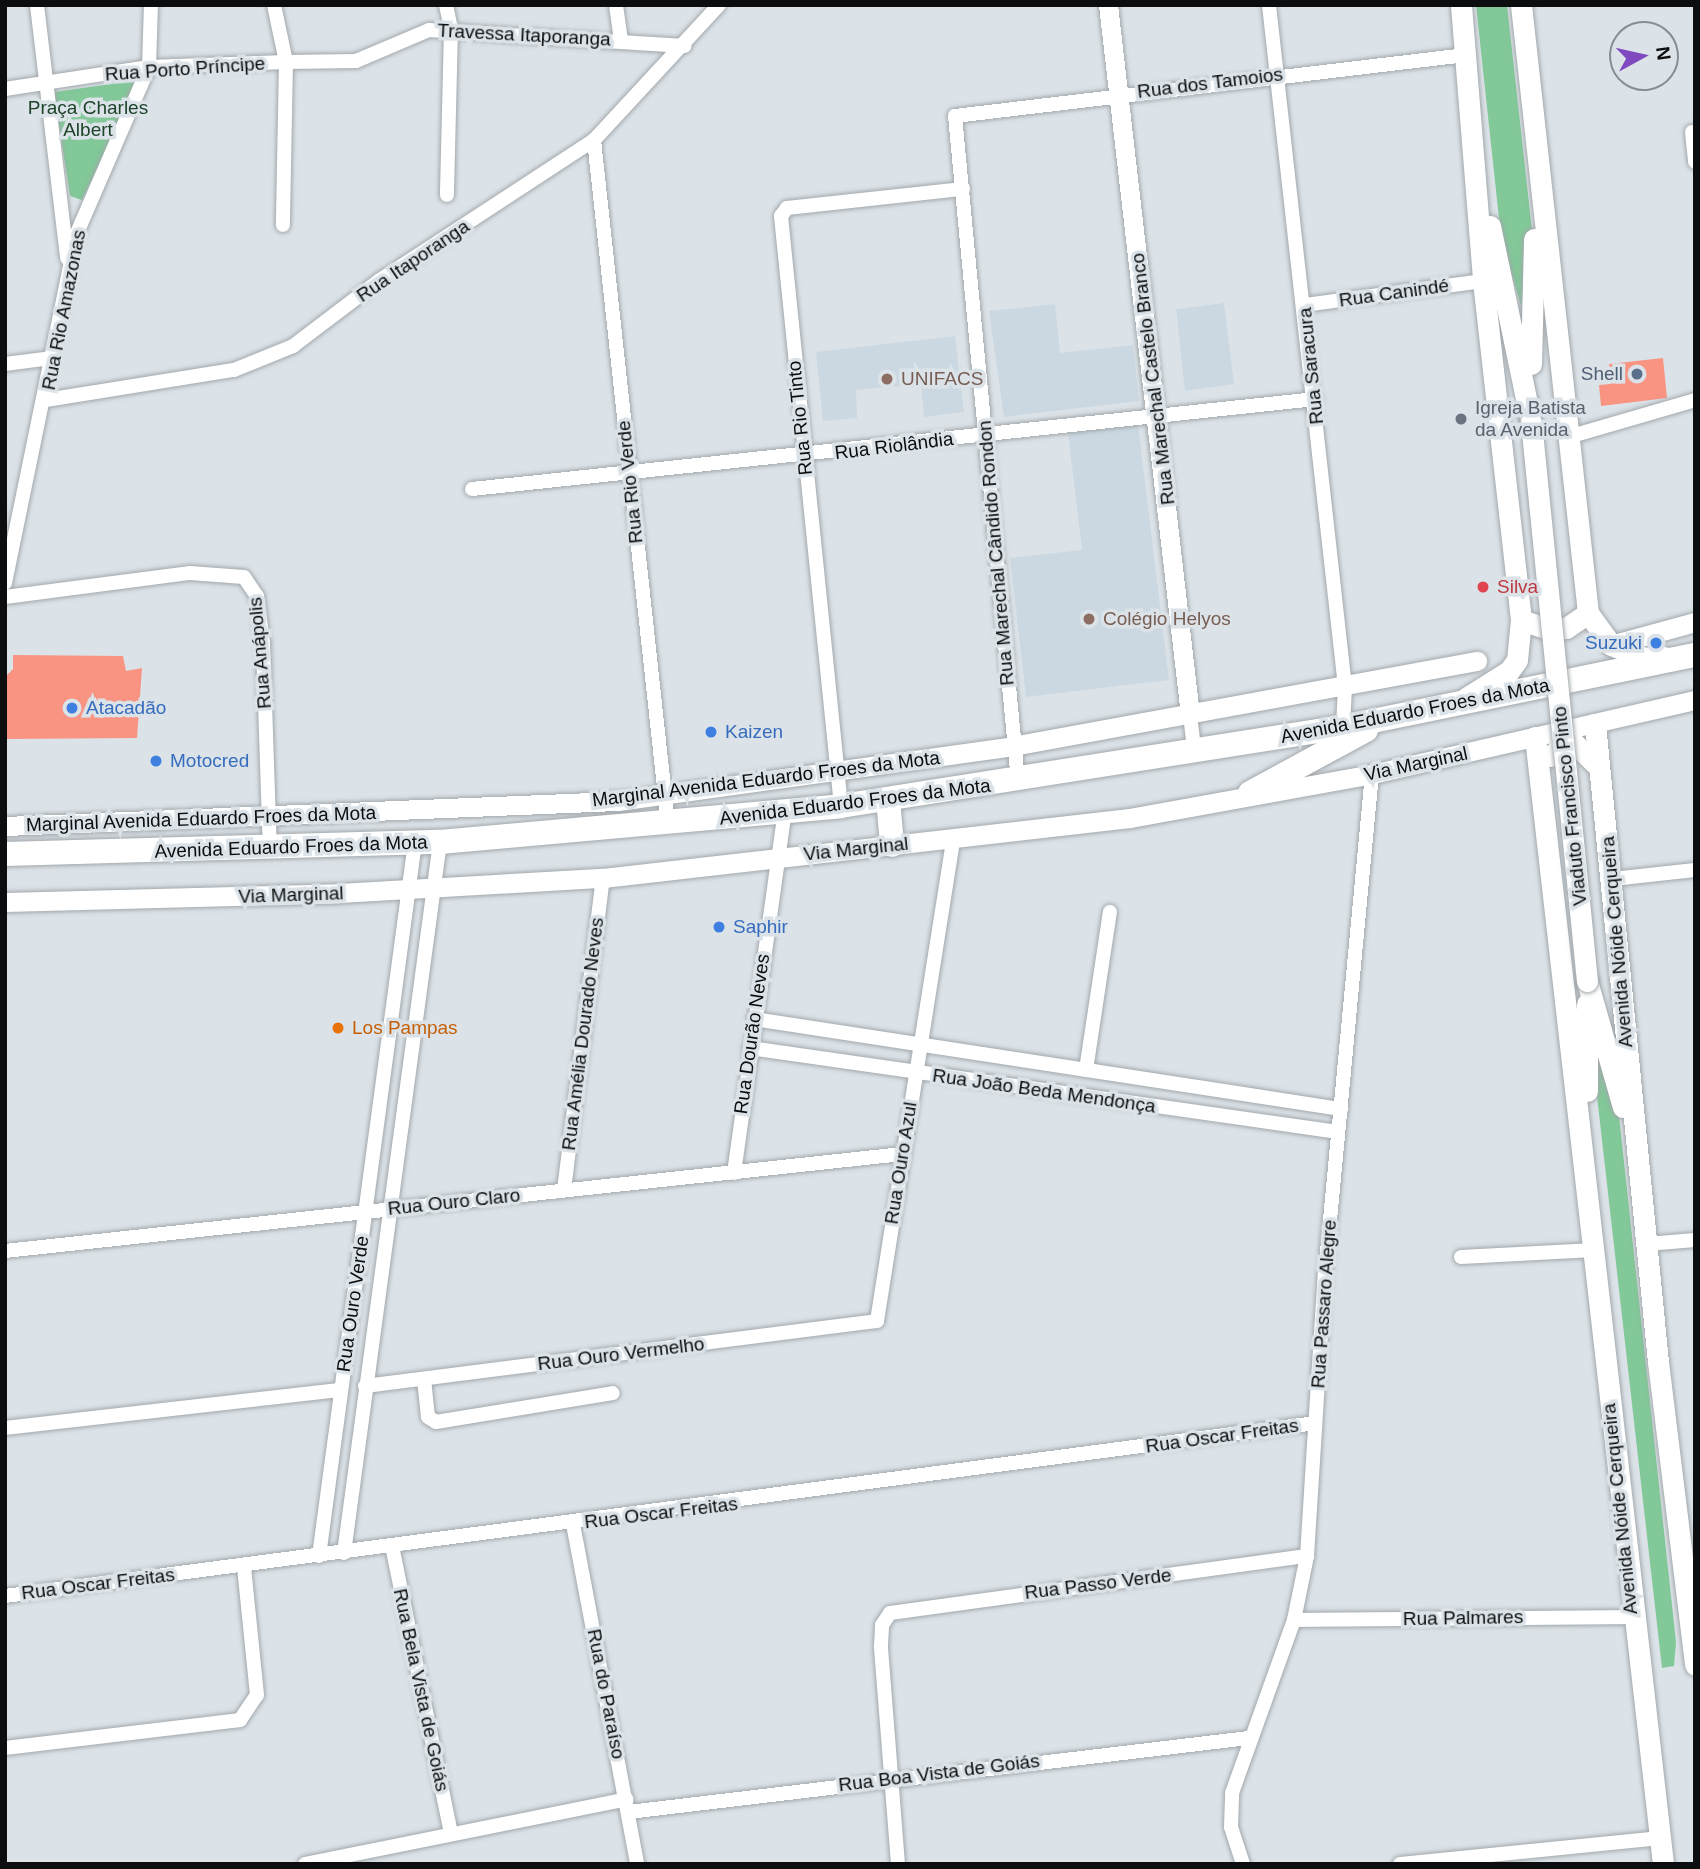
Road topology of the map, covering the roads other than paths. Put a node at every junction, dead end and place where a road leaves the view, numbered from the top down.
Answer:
1 (37, 5) edge
2 (151, 5) edge
3 (274, 5) edge
4 (446, 5) edge
5 (616, 5) edge
6 (719, 5) edge
7 (1108, 5) edge
8 (1269, 5) edge
9 (1461, 5) edge
10 (1521, 5) edge
11 (451, 29) junction
12 (621, 40) junction
13 (685, 46) junction
14 (1466, 55) junction
15 (286, 62) junction
16 (149, 67) junction
17 (1276, 76) junction
18 (47, 82) junction
19 (5, 89) edge
20 (1120, 94) junction
21 (955, 116) joint
22 (1692, 132) dead end
23 (594, 140) junction
24 (1695, 162) edge
25 (1478, 181) junction
26 (963, 189) junction
27 (447, 195) dead end
28 (1539, 195) junction
29 (283, 225) dead end
30 (68, 269) junction
31 (1483, 281) junction
32 (1305, 305) junction
33 (51, 358) junction
34 (5, 364) edge
35 (1315, 399) junction
36 (46, 400) junction
37 (1695, 400) edge
38 (1159, 417) junction
39 (1531, 422) junction
40 (986, 435) junction
41 (1568, 437) junction
42 (804, 457) junction
43 (629, 474) junction
44 (472, 489) dead end
45 (5, 583) edge
46 (5, 597) edge
47 (1588, 613) junction
48 (1521, 620) junction
49 (1695, 622) edge
50 (1611, 645) junction
51 (1689, 656) edge
52 (1477, 662) dead end
53 (1345, 687) junction
54 (1695, 700) edge
55 (1451, 704) junction
56 (1190, 715) junction
57 (1388, 718) junction
58 (1595, 724) junction
59 (1343, 727) junction
60 (1535, 737) junction
61 (1013, 746) junction
62 (1195, 752) junction
63 (1599, 767) junction
64 (837, 770) junction
65 (1541, 773) junction
66 (1373, 774) junction
67 (1017, 781) junction
68 (1250, 793) junction
69 (666, 795) junction
70 (888, 799) junction
71 (841, 806) junction
72 (785, 811) junction
73 (269, 817) junction
74 (668, 824) junction
75 (5, 826) edge
76 (953, 839) junction
77 (415, 842) junction
78 (440, 842) junction
79 (892, 845) junction
80 (271, 849) junction
81 (5, 854) edge
82 (779, 857) junction
83 (1695, 870) edge
84 (603, 878) junction
85 (1612, 879) junction
86 (435, 889) junction
87 (408, 890) junction
88 (5, 902) edge
89 (1110, 912) dead end
90 (1587, 981) junction
91 (754, 1019) junction
92 (919, 1045) junction
93 (750, 1048) junction
94 (1086, 1070) junction
95 (915, 1072) junction
96 (1341, 1109) junction
97 (1338, 1132) junction
98 (903, 1154) junction
99 (1585, 1154) junction
100 (1637, 1159) junction
101 (734, 1173) junction
102 (564, 1190) junction
103 (394, 1209) junction
104 (366, 1212) junction
105 (1695, 1240) edge
106 (1647, 1244) junction
107 (1594, 1250) junction
108 (5, 1251) edge
109 (1461, 1256) dead end
110 (877, 1321) joint
111 (424, 1379) junction
112 (365, 1386) junction
113 (341, 1390) junction
114 (613, 1393) dead end
115 (1315, 1423) junction
116 (5, 1427) edge
117 (573, 1524) junction
118 (392, 1546) junction
119 (344, 1553) junction
120 (319, 1556) junction
121 (1307, 1556) junction
122 (244, 1566) junction
123 (5, 1597) edge
124 (1692, 1615) edge
125 (1632, 1617) junction
126 (1294, 1620) junction
127 (1695, 1665) edge
128 (1249, 1738) junction
129 (5, 1748) edge
130 (890, 1778) junction
131 (628, 1805) junction
132 (451, 1833) junction
133 (1659, 1838) junction
134 (305, 1864) edge
135 (637, 1864) edge
136 (898, 1864) edge
137 (1243, 1864) edge
138 (1400, 1864) edge
139 (1663, 1864) edge

1 - 18 street
2 - 16 street, Rua Rio Amazonas
3 - 15 street
4 - 11 street
5 - 12 street
6 - 13 street, Rua Itaporanga
7 - 20 street, Rua Marechal Castelo Branco
8 - 17 street, Rua Saracura
9 - 14 main road
10 - 28 main road
11 - 12 street, Travessa Itaporanga
11 - 15 street, Travessa Itaporanga
11 - 27 street
12 - 13 street, Travessa Itaporanga
13 - 23 street, Rua Itaporanga
14 - 17 street, Rua dos Tamoios
14 - 25 main road
15 - 16 street, Rua Porto Príncipe
15 - 29 street, Rua Porto Príncipe
16 - 18 street, Rua Porto Príncipe
16 - 30 street, Rua Rio Amazonas
17 - 20 street, Rua dos Tamoios
17 - 32 street, Rua Saracura
18 - 19 street, Rua Porto Príncipe
18 - 30 street
20 - 21 street, Rua dos Tamoios
20 - 38 street, Rua Marechal Castelo Branco
21 - 26 street, Rua Marechal Cândido Rondon
22 - 24 street
23 - 36 street, Rua Itaporanga
23 - 43 street, Rua Rio Verde
25 - 31 main road
25 - 39 main road
26 - 40 street, Rua Marechal Cândido Rondon
26 - 42 street, Rua Rio Tinto
28 - 39 main road
28 - 41 main road
30 - 33 street, Rua Rio Amazonas
31 - 32 street, Rua Canindé
31 - 48 main road
32 - 35 street, Rua Saracura
33 - 34 street
33 - 36 street, Rua Rio Amazonas
35 - 38 street, Rua Riolândia
35 - 53 street, Rua Saracura
36 - 45 street, Rua Rio Amazonas
37 - 41 street
38 - 40 street, Rua Riolândia
38 - 56 street, Rua Marechal Castelo Branco
39 - 90 main road, Viaduto Francisco Pinto, bridge
40 - 42 street, Rua Riolândia
40 - 61 street, Rua Marechal Cândido Rondon
41 - 47 main road
42 - 43 street, Rua Riolândia
42 - 64 street, Rua Rio Tinto
43 - 44 street, Rua Riolândia
43 - 69 street, Rua Rio Verde
46 - 73 street, Rua Anápolis
47 - 48 main road
47 - 50 main road
48 - 55 main road
49 - 50 street
50 - 51 main road
51 - 55 highway, Avenida Eduardo Froes da Mota
52 - 53 street, Marginal Avenida Eduardo Froes da Mota
53 - 56 street, Marginal Avenida Eduardo Froes da Mota
53 - 59 street, Rua Saracura
54 - 58 street, Via Marginal
55 - 57 highway, Avenida Eduardo Froes da Mota
56 - 61 street, Marginal Avenida Eduardo Froes da Mota
56 - 62 street, Rua Marechal Castelo Branco
57 - 59 highway, Avenida Eduardo Froes da Mota
57 - 68 highway
58 - 60 street, Via Marginal
58 - 63 main road, Avenida Nóide Cerqueira
59 - 62 highway, Avenida Eduardo Froes da Mota
60 - 65 main road, Avenida Nóide Cerqueira
60 - 66 street, Via Marginal
61 - 64 street, Marginal Avenida Eduardo Froes da Mota
61 - 67 street, Rua Marechal Cândido Rondon
62 - 67 highway, Avenida Eduardo Froes da Mota
63 - 65 main road
63 - 85 main road, Avenida Nóide Cerqueira
64 - 69 street, Marginal Avenida Eduardo Froes da Mota
64 - 71 street, Rua Rio Tinto
65 - 99 main road, Avenida Nóide Cerqueira
66 - 68 street, Via Marginal
66 - 96 street, Rua Passaro Alegre
67 - 70 highway, Avenida Eduardo Froes da Mota
68 - 76 street, Via Marginal
69 - 73 street, Marginal Avenida Eduardo Froes da Mota
69 - 74 street, Rua Rio Verde
70 - 71 highway, Avenida Eduardo Froes da Mota
70 - 79 highway
71 - 72 highway, Avenida Eduardo Froes da Mota
72 - 74 highway, Avenida Eduardo Froes da Mota
72 - 82 street, Rua Dourão Neves
73 - 75 street, Marginal Avenida Eduardo Froes da Mota
73 - 80 street, Rua Anápolis
74 - 78 highway, Avenida Eduardo Froes da Mota
76 - 79 street, Via Marginal
76 - 92 street, Rua Ouro Azul
77 - 78 highway, Avenida Eduardo Froes da Mota
77 - 80 highway, Avenida Eduardo Froes da Mota
77 - 87 street, Rua Ouro Verde
78 - 86 street, Rua Ouro Verde
79 - 82 street, Via Marginal
80 - 81 highway, Avenida Eduardo Froes da Mota
82 - 84 street, Via Marginal
82 - 91 street, Rua Dourão Neves
83 - 85 street
84 - 86 street, Via Marginal
84 - 102 street, Rua Amélia Dourado Neves
85 - 100 main road, Avenida Nóide Cerqueira
86 - 87 street, Via Marginal
86 - 103 street, Rua Ouro Verde
87 - 88 street, Via Marginal
87 - 104 street, Rua Ouro Verde
89 - 94 street
90 - 99 main road, Avenida Nóide Cerqueira
90 - 100 main road, Avenida Nóide Cerqueira
91 - 92 street, Rua João Beda Mendonça
91 - 93 street, Rua Dourão Neves
92 - 94 street, Rua João Beda Mendonça
92 - 95 street, Rua Ouro Azul
93 - 95 street, Rua João Beda Mendonça
93 - 101 street, Rua Dourão Neves
94 - 96 street, Rua João Beda Mendonça
95 - 97 street, Rua João Beda Mendonça
95 - 98 street, Rua Ouro Azul
96 - 97 street, Rua Passaro Alegre
97 - 115 street, Rua Passaro Alegre
98 - 101 street, Rua Ouro Claro
98 - 110 street, Rua Ouro Azul
99 - 107 main road, Avenida Nóide Cerqueira
100 - 106 main road, Avenida Nóide Cerqueira
101 - 102 street, Rua Ouro Claro
102 - 103 street, Rua Ouro Claro
103 - 104 street, Rua Ouro Claro
103 - 112 street, Rua Ouro Verde
104 - 108 street, Rua Ouro Claro
104 - 113 street, Rua Ouro Verde
105 - 106 street
106 - 124 main road, Avenida Nóide Cerqueira
107 - 109 street
107 - 125 main road, Avenida Nóide Cerqueira
110 - 111 street, Rua Ouro Vermelho
111 - 112 street, Rua Ouro Vermelho
111 - 114 street
112 - 119 street, Rua Ouro Verde
113 - 116 street
113 - 120 street, Rua Ouro Verde
115 - 117 street, Rua Oscar Freitas
115 - 121 street, Rua Passaro Alegre
117 - 118 street, Rua Oscar Freitas
117 - 131 street, Rua do Paraíso
118 - 119 street, Rua Oscar Freitas
118 - 132 street, Rua Bela Vista de Goiás
119 - 120 street, Rua Oscar Freitas
120 - 122 street, Rua Oscar Freitas
121 - 126 street, Rua Passaro Alegre
121 - 130 street, Rua Passo Verde
122 - 123 street, Rua Oscar Freitas
122 - 129 street
124 - 127 main road, Avenida Nóide Cerqueira
125 - 126 street, Rua Palmares
125 - 133 main road, Avenida Nóide Cerqueira
126 - 128 street, Rua Passaro Alegre
128 - 130 street, Rua Boa Vista de Goiás
128 - 137 street, Rua Passaro Alegre
130 - 131 street, Rua Boa Vista de Goiás
130 - 136 street
131 - 132 street, Rua Boa Vista de Goiás
131 - 135 street, Rua do Paraíso
132 - 134 street, Rua Boa Vista de Goiás
133 - 138 street
133 - 139 main road, Avenida Nóide Cerqueira

